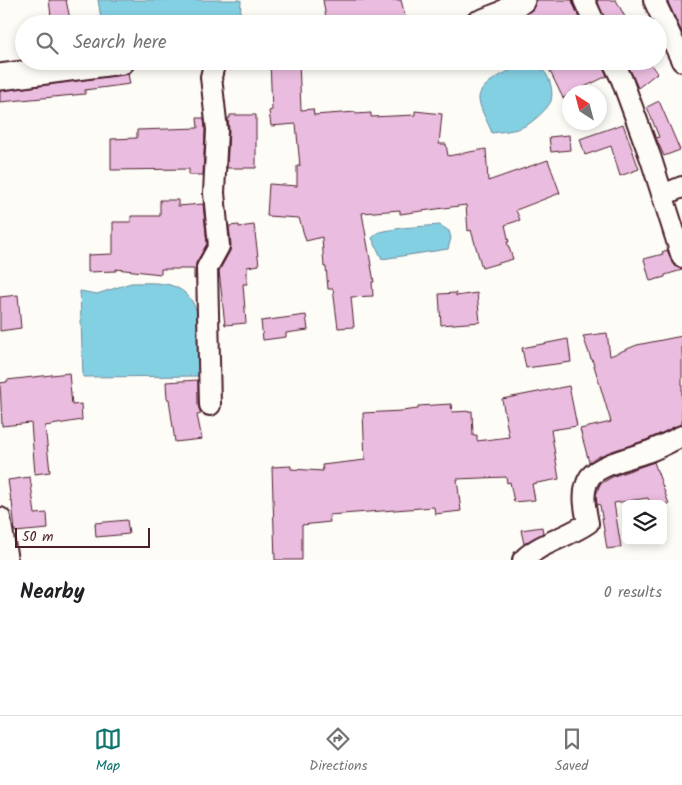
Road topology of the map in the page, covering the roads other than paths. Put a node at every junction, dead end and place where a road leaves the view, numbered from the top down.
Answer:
1 (522, 0) edge
2 (584, 0) edge
3 (654, 0) edge
4 (500, 15) edge
5 (592, 15) edge
6 (661, 15) edge
7 (667, 28) edge
8 (682, 61) edge
9 (53, 70) edge
10 (213, 70) edge
11 (617, 70) edge
12 (0, 77) edge
13 (682, 187) edge
14 (663, 195) junction
15 (682, 257) edge
16 (210, 405) dead end
17 (682, 436) edge
18 (0, 518) edge
19 (7, 560) edge
20 (523, 560) edge

1 - 4 street
2 - 5 street
3 - 6 street
7 - 8 street
9 - 12 street
10 - 16 street
11 - 14 street
13 - 14 street
14 - 15 street
17 - 20 street
18 - 19 street

